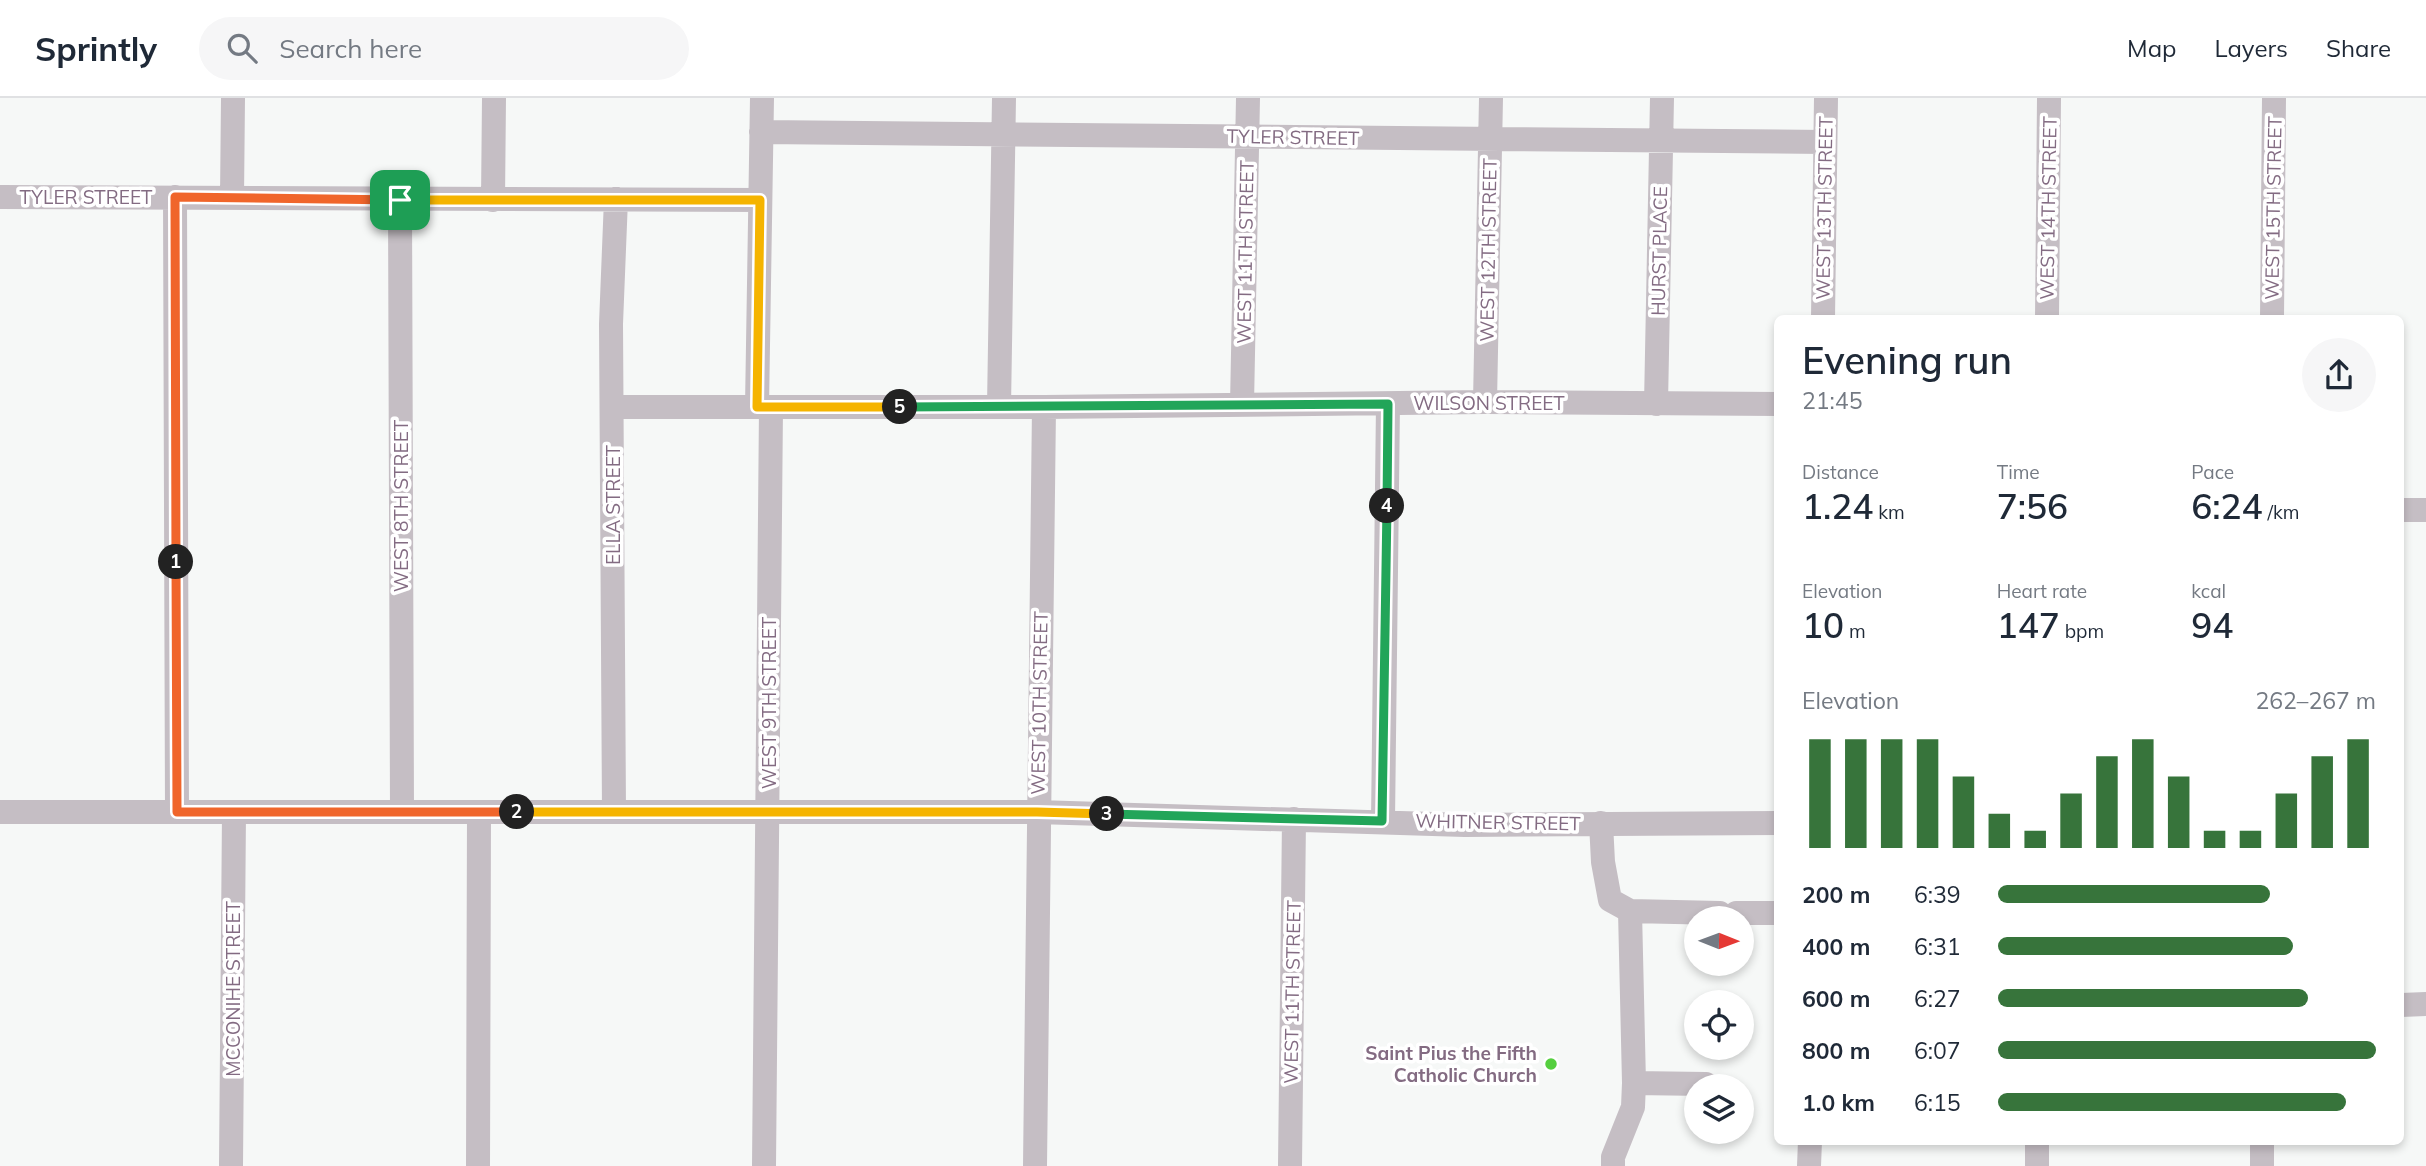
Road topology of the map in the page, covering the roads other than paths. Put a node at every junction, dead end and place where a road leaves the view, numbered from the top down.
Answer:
1 (233, 98) edge
2 (494, 98) edge
3 (762, 98) edge
4 (1004, 98) edge
5 (1248, 98) edge
6 (1491, 98) edge
7 (1662, 98) edge
8 (1826, 98) edge
9 (2049, 98) edge
10 (2274, 98) edge
11 (761, 132) junction
12 (1004, 134) junction
13 (1248, 136) junction
14 (1491, 140) junction
15 (1661, 140) junction
16 (1825, 142) junction
17 (0, 197) edge
18 (175, 197) junction
19 (232, 198) junction
20 (616, 199) junction
21 (400, 200) junction
22 (493, 200) junction
23 (760, 200) junction
24 (1823, 315) edge
25 (2047, 315) edge
26 (2272, 315) edge
27 (1485, 402) junction
28 (1388, 404) junction
29 (1656, 404) junction
30 (1774, 404) edge
31 (1242, 405) junction
32 (612, 407) junction
33 (764, 407) junction
34 (999, 407) junction
35 (1044, 407) junction
36 (2404, 510) edge
37 (2426, 510) edge
38 (402, 811) junction
39 (0, 812) edge
40 (177, 812) junction
41 (233, 812) junction
42 (479, 812) junction
43 (614, 812) junction
44 (1037, 812) junction
45 (768, 813) junction
46 (1294, 819) junction
47 (1382, 821) junction
48 (1601, 823) junction
49 (1774, 823) edge
50 (1630, 911) junction
51 (1774, 913) edge
52 (2426, 1004) edge
53 (2404, 1005) edge
54 (1634, 1083) junction
55 (1684, 1084) edge
56 (1810, 1145) edge
57 (2037, 1145) edge
58 (2262, 1145) edge
59 (231, 1166) edge
60 (478, 1166) edge
61 (764, 1166) edge
62 (1035, 1166) edge
63 (1290, 1166) edge
64 (1613, 1166) edge
65 (1809, 1166) edge
66 (2037, 1166) edge
67 (2262, 1166) edge

1 - 19 street
2 - 22 street
3 - 11 street, WEST 9TH STREET
4 - 12 street
5 - 13 street, WEST 11TH STREET
6 - 14 street, WEST 12TH STREET
7 - 15 street, HURST PLACE
8 - 16 street, WEST 13TH STREET
9 - 25 street, WEST 14TH STREET
10 - 26 street, WEST 15TH STREET
11 - 12 street, TYLER STREET
11 - 23 street, WEST 9TH STREET
12 - 13 street, TYLER STREET
12 - 34 street
13 - 14 street, TYLER STREET
13 - 31 street, WEST 11TH STREET
14 - 15 street, TYLER STREET
14 - 27 street, WEST 12TH STREET
15 - 16 street, TYLER STREET
15 - 29 street, HURST PLACE
16 - 24 street, WEST 13TH STREET
17 - 18 street, TYLER STREET
18 - 19 street, TYLER STREET
18 - 40 street
19 - 21 street, TYLER STREET
20 - 22 street, TYLER STREET
20 - 23 street, TYLER STREET
20 - 32 street, ELLA STREET
21 - 22 street, TYLER STREET
21 - 38 street, WEST 8TH STREET
23 - 33 street, WEST 9TH STREET
27 - 28 street, WILSON STREET
27 - 29 street, WILSON STREET
28 - 31 street, WILSON STREET
28 - 47 street
29 - 30 street, WILSON STREET
31 - 35 street, WILSON STREET
32 - 33 street, WILSON STREET
32 - 43 street, ELLA STREET
33 - 34 street, WILSON STREET
33 - 45 street, WEST 9TH STREET
34 - 35 street, WILSON STREET
35 - 44 street, WEST 10TH STREET
36 - 37 street
38 - 41 street, WHITNER STREET
38 - 42 street, WHITNER STREET
39 - 40 street, WHITNER STREET
40 - 41 street, WHITNER STREET
41 - 59 street, MCCONIHE STREET
42 - 43 street, WHITNER STREET
42 - 60 street
43 - 45 street, WHITNER STREET
44 - 45 street, WHITNER STREET
44 - 46 street, WHITNER STREET
44 - 62 street, WEST 10TH STREET
45 - 61 street, WEST 9TH STREET
46 - 47 street, WHITNER STREET
46 - 63 street, WEST 11TH STREET
47 - 48 street, WHITNER STREET
48 - 49 street, WHITNER STREET
48 - 50 street
50 - 51 street
50 - 54 street
52 - 53 street
54 - 55 street
54 - 64 street
56 - 65 street
57 - 66 street
58 - 67 street

